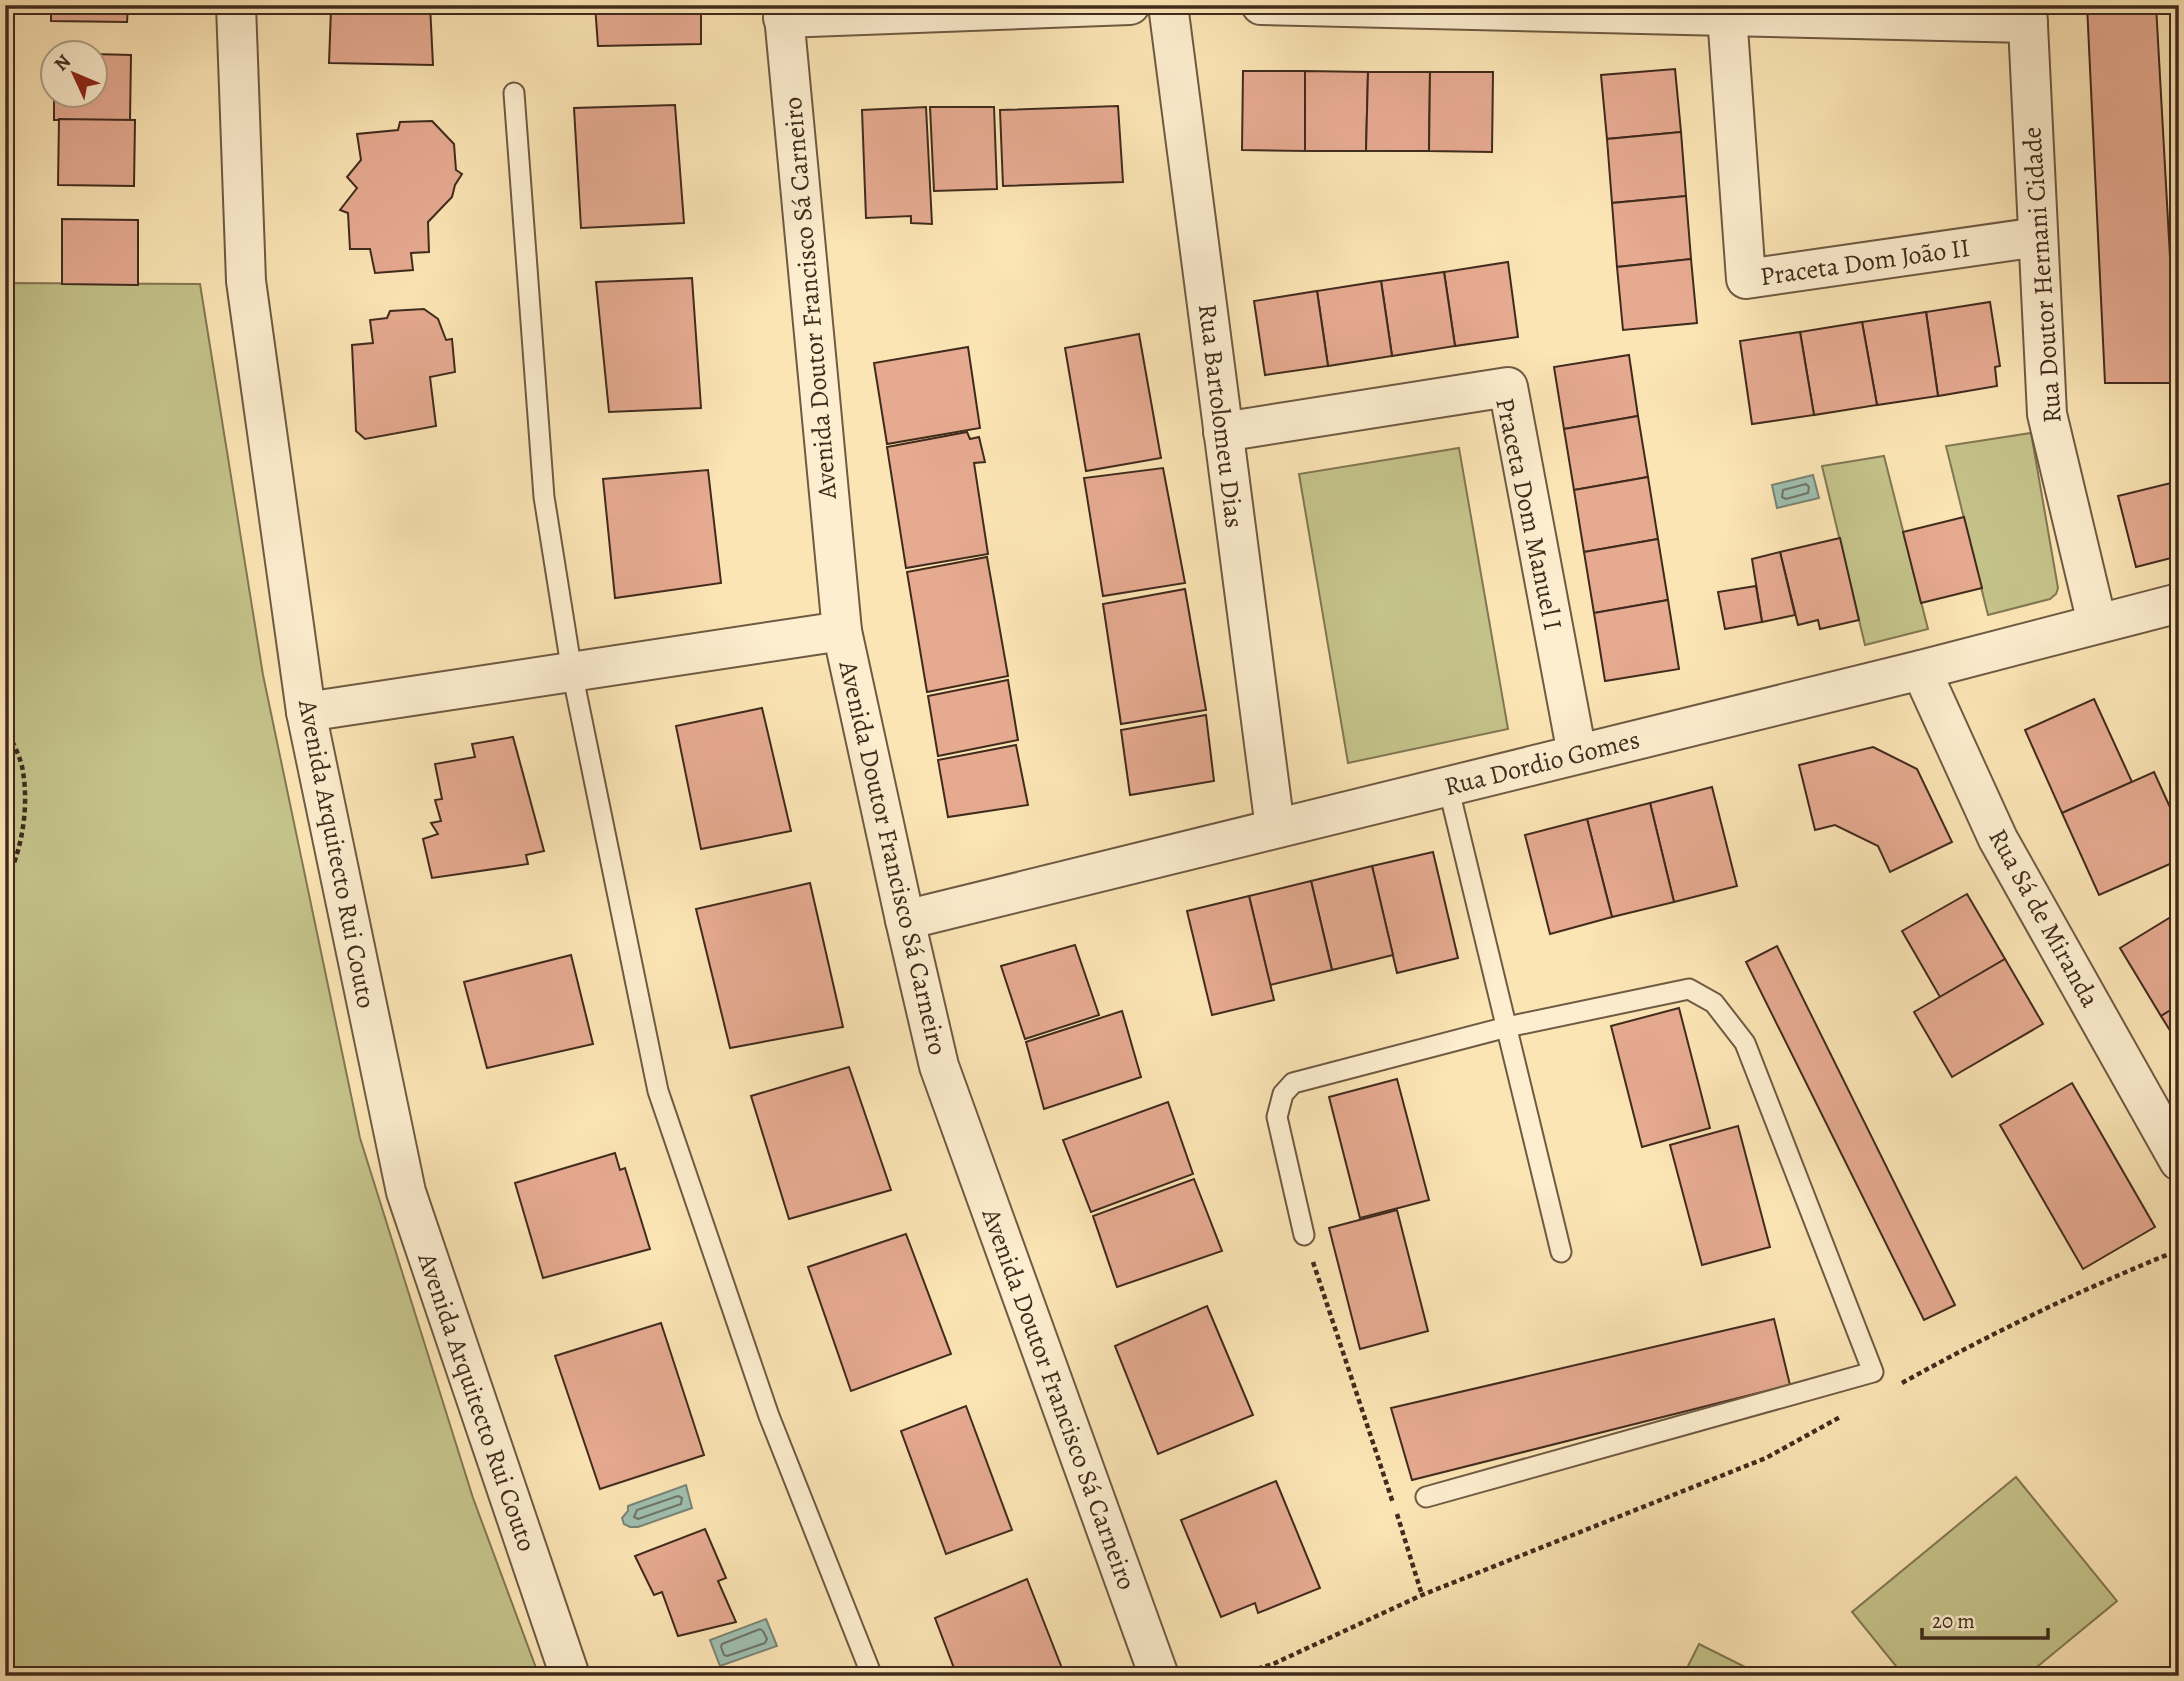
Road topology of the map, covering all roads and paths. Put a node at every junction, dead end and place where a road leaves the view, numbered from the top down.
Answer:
1 (236, 5) edge
2 (1129, 5) edge
3 (1168, 5) edge
4 (1261, 5) edge
5 (1430, 7) edge
6 (783, 12) edge
7 (2028, 14) edge
8 (1727, 15) junction
9 (513, 93) dead end
10 (2039, 237) junction
11 (1223, 432) junction
12 (2179, 603) edge
13 (2098, 623) junction
14 (842, 631) junction
15 (1921, 670) junction
16 (572, 672) junction
17 (306, 712) junction
18 (5, 726) edge
19 (1577, 754) junction
20 (1448, 786) junction
21 (1275, 828) junction
22 (5, 884) edge
23 (905, 920) junction
24 (1507, 1027) junction
25 (2179, 1161) edge
26 (1304, 1235) joint
27 (2179, 1250) edge
28 (1561, 1252) dead end
29 (1895, 1386) dead end
30 (1848, 1412) dead end
31 (1426, 1497) dead end
32 (1422, 1595) junction
33 (570, 1676) edge
34 (872, 1676) edge
35 (1159, 1676) edge
36 (1233, 1676) edge

1 - 17 street, Avenida Arquitecto Rui Couto
2 - 6 street
3 - 11 street, Rua Bartolomeu Dias
4 - 5 street
5 - 8 street
6 - 14 street, Avenida Doutor Francisco Sá Carneiro
7 - 8 street
7 - 10 street, Rua Doutor Hernani Cidade
8 - 10 street, Praceta Dom João II
9 - 16 lane
10 - 13 street, Rua Doutor Hernani Cidade
11 - 19 street, Praceta Dom Manuel I
11 - 21 street, Rua Bartolomeu Dias
12 - 13 street, Rua Dordio Gomes
13 - 15 street, Rua Dordio Gomes
14 - 16 street
14 - 23 street, Avenida Doutor Francisco Sá Carneiro
15 - 19 street, Rua Dordio Gomes
15 - 25 street, Rua Sá de Miranda
16 - 17 street
16 - 34 lane
17 - 33 street, Avenida Arquitecto Rui Couto
18 - 22 path
19 - 20 street, Rua Dordio Gomes
20 - 21 street, Rua Dordio Gomes
20 - 24 lane
21 - 23 street, Rua Dordio Gomes
23 - 35 street, Avenida Doutor Francisco Sá Carneiro
24 - 26 lane
24 - 28 lane
24 - 31 lane
26 - 32 path
27 - 29 path
30 - 32 path
32 - 36 path

